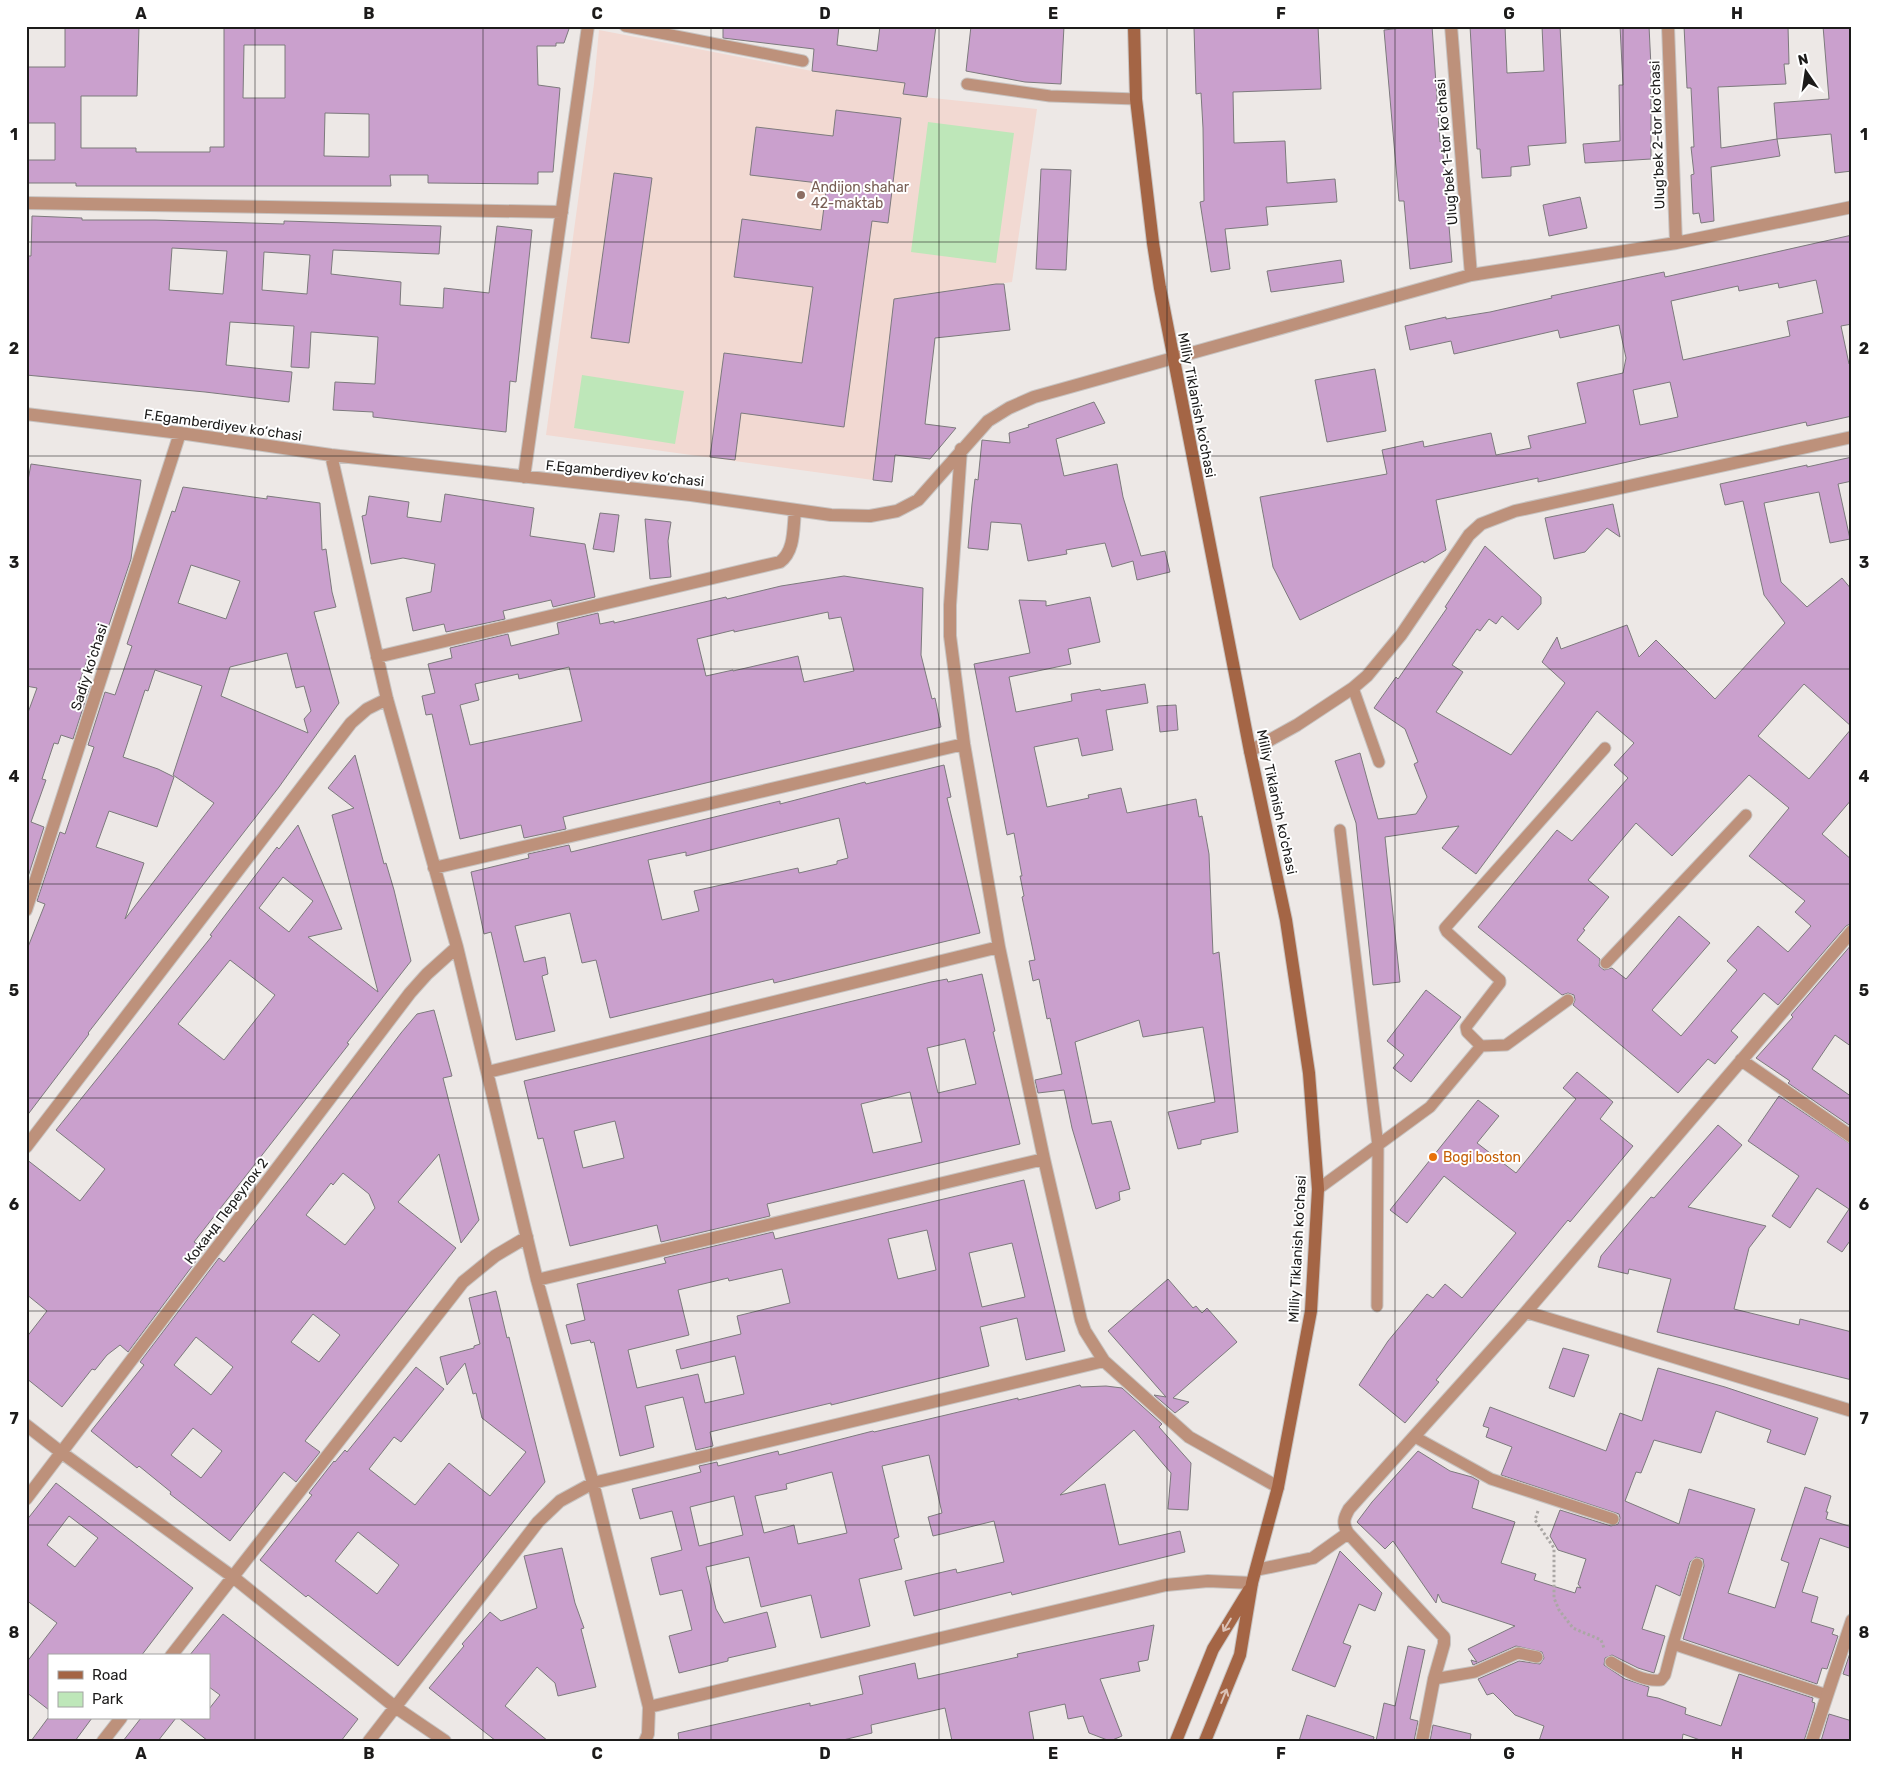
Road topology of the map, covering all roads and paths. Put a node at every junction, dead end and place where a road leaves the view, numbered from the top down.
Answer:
1 (588, 26) edge
2 (626, 26) edge
3 (1134, 26) edge
4 (1451, 26) edge
5 (1668, 26) edge
6 (803, 61) dead end
7 (967, 84) dead end
8 (1136, 99) junction
9 (26, 203) edge
10 (1852, 207) edge
11 (562, 212) junction
12 (1676, 243) junction
13 (1471, 275) junction
14 (1172, 358) junction
15 (26, 414) edge
16 (180, 433) junction
17 (1852, 437) edge
18 (962, 449) junction
19 (330, 455) junction
20 (524, 477) junction
21 (796, 510) junction
22 (377, 657) junction
23 (1353, 688) junction
24 (387, 699) junction
25 (964, 744) junction
26 (1605, 748) dead end
27 (1250, 750) junction
28 (1379, 762) dead end
29 (1746, 815) dead end
30 (1340, 830) dead end
31 (434, 868) junction
32 (26, 910) edge
33 (1852, 931) edge
34 (457, 947) junction
35 (999, 947) junction
36 (1606, 963) dead end
37 (1568, 1000) dead end
38 (1481, 1046) junction
39 (1740, 1060) junction
40 (488, 1072) junction
41 (1852, 1137) edge
42 (1378, 1146) junction
43 (26, 1147) edge
44 (1044, 1159) junction
45 (1318, 1189) junction
46 (527, 1237) junction
47 (537, 1280) junction
48 (1377, 1306) dead end
49 (1526, 1312) junction
50 (1104, 1361) junction
51 (1852, 1411) edge
52 (26, 1425) edge
53 (1415, 1437) junction
54 (62, 1453) junction
55 (593, 1483) junction
56 (1278, 1487) junction
57 (1542, 1496) junction
58 (26, 1499) edge
59 (1613, 1519) dead end
60 (1348, 1532) junction
61 (1697, 1564) dead end
62 (1256, 1570) junction
63 (233, 1578) junction
64 (1252, 1583) junction
65 (1852, 1620) edge
66 (1673, 1644) junction
67 (172, 1654) edge
68 (1536, 1658) dead end
69 (1611, 1662) joint
70 (1434, 1679) junction
71 (1827, 1695) junction
72 (395, 1707) junction
73 (649, 1707) junction
74 (119, 1720) edge
75 (103, 1741) edge
76 (369, 1741) edge
77 (445, 1741) edge
78 (645, 1741) edge
79 (1176, 1741) edge
80 (1205, 1741) edge
81 (1422, 1741) edge
82 (1812, 1741) edge

1 - 11 street
2 - 6 lane
3 - 8 main road, Milliy Tiklanish ko'chasi
4 - 13 street, Ulug‘bek 1-tor koʻchasi
5 - 12 street, Ulug‘bek 2-tor koʻchasi
7 - 8 lane
8 - 14 main road, Milliy Tiklanish ko'chasi
9 - 11 street
10 - 12 street, F.Egamberdiyev kо‘chasi
11 - 20 street
12 - 13 street, F.Egamberdiyev kо‘chasi
13 - 14 street, F.Egamberdiyev kо‘chasi
14 - 18 street, F.Egamberdiyev kо‘chasi
14 - 27 main road, Milliy Tiklanish ko'chasi
15 - 16 street, F.Egamberdiyev kо‘chasi
16 - 19 street, F.Egamberdiyev kо‘chasi
16 - 32 street, Sadiy ko'chasi
17 - 23 street
18 - 21 street, F.Egamberdiyev kо‘chasi
18 - 25 street
19 - 20 street, F.Egamberdiyev kо‘chasi
19 - 22 street
20 - 21 street, F.Egamberdiyev kо‘chasi
21 - 22 street
22 - 24 street
23 - 27 street
23 - 28 lane
24 - 31 street
24 - 43 street
25 - 31 street
25 - 35 street
26 - 38 lane
27 - 45 main road, Milliy Tiklanish ko'chasi
29 - 36 lane
30 - 42 lane
31 - 34 street
33 - 39 street
34 - 40 street
34 - 54 street, Коканд Πереулок 2
35 - 40 street
35 - 44 street
37 - 38 lane
38 - 42 lane
39 - 41 street
39 - 49 street
40 - 46 street
42 - 45 lane
42 - 48 lane
44 - 47 street
44 - 50 street
45 - 56 main road, Milliy Tiklanish ko'chasi
46 - 47 street
46 - 63 street
47 - 55 street
49 - 51 street
49 - 53 street
50 - 55 street
50 - 56 street
52 - 54 street
53 - 57 lane
53 - 60 street
54 - 58 street, Коканд Πереулок 2
54 - 63 street
55 - 72 street
55 - 73 street
56 - 62 main road, Milliy Tiklanish ko'chasi
57 - 59 lane
57 - 69 path
60 - 62 street
60 - 70 street
61 - 66 lane
62 - 64 main road, Milliy Tiklanish ko'chasi
63 - 67 street
63 - 72 street
64 - 73 street
64 -> 79 main road, Milliy Tiklanish ko'chasi
80 -> 64 main road, Milliy Tiklanish ko'chasi
65 - 71 street
66 - 69 lane
66 - 71 lane
68 - 70 lane
70 - 81 street
71 - 82 street
72 - 76 street
72 - 77 street
73 - 78 street
74 - 75 street

